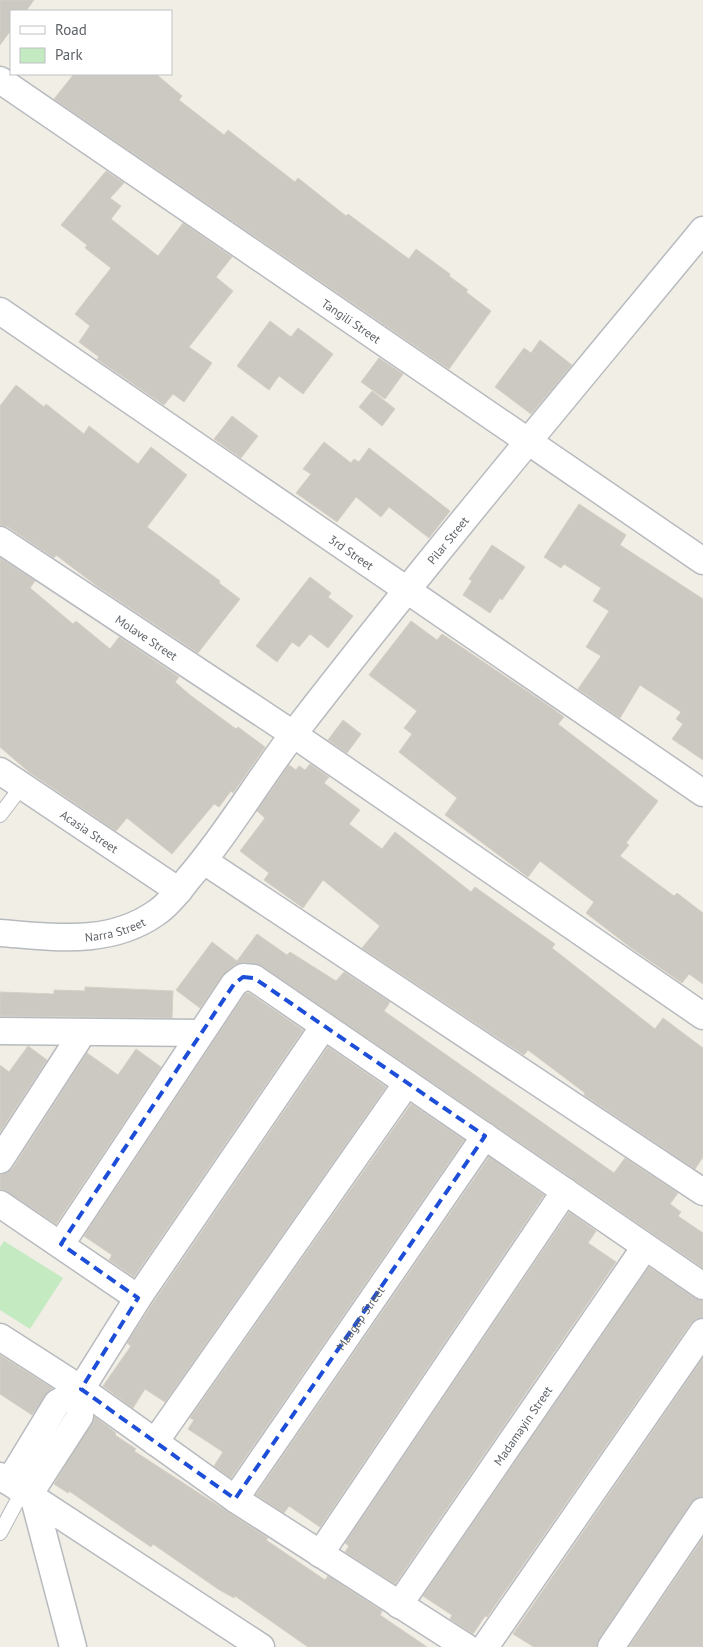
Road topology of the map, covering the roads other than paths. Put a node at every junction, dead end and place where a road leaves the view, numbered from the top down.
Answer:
1 (0, 80) edge
2 (703, 231) edge
3 (0, 311) edge
4 (529, 443) junction
5 (0, 540) edge
6 (703, 561) edge
7 (407, 591) junction
8 (294, 734) junction
9 (0, 771) edge
10 (22, 786) junction
11 (703, 793) edge
12 (0, 816) edge
13 (204, 861) junction
14 (179, 891) junction
15 (0, 933) edge
16 (703, 1016) edge
17 (324, 1026) junction
18 (0, 1031) edge
19 (83, 1032) junction
20 (201, 1033) junction
21 (407, 1083) junction
22 (485, 1136) junction
23 (0, 1160) edge
24 (565, 1191) junction
25 (703, 1192) edge
26 (0, 1204) edge
27 (61, 1244) junction
28 (644, 1247) junction
29 (703, 1286) edge
30 (138, 1298) junction
31 (703, 1332) edge
32 (0, 1337) edge
33 (81, 1389) junction
34 (154, 1442) junction
35 (19, 1489) edge
36 (235, 1499) junction
37 (703, 1511) edge
38 (0, 1533) edge
39 (320, 1554) junction
40 (399, 1605) junction
41 (73, 1647) edge
42 (262, 1647) edge
43 (466, 1647) edge
44 (485, 1647) edge
45 (611, 1647) edge

1 - 4 street, Tangili Street
2 - 4 street, Pilar Street
3 - 7 street, 3rd Street
4 - 6 street, Tangili Street
4 - 7 street, Pilar Street
5 - 8 street, Molave Street
7 - 8 street, Pilar Street
7 - 11 street, 3rd Street
8 - 13 street, Pilar Street
8 - 16 street, Molave Street
9 - 10 street, Acasia Street
10 - 12 lane
10 - 14 street, Acasia Street
13 - 14 street, Narra Street
13 - 25 street
14 - 15 street, Narra Street
17 - 20 street
17 - 21 street
17 - 30 street
18 - 19 street
19 - 20 street
19 - 23 street
20 - 27 street
21 - 22 street
21 - 34 street
22 - 24 street
22 - 36 street, Maagap Street
24 - 28 street
24 - 39 street
26 - 27 street
27 - 30 street
28 - 29 street
28 - 40 street, Madamayin Street
30 - 33 street
31 - 44 street
32 - 33 street
33 - 34 street
33 - 35 street
34 - 36 street
35 - 38 lane
35 - 41 street
35 - 42 street
36 - 39 street
37 - 45 street
39 - 40 street
40 - 43 street

